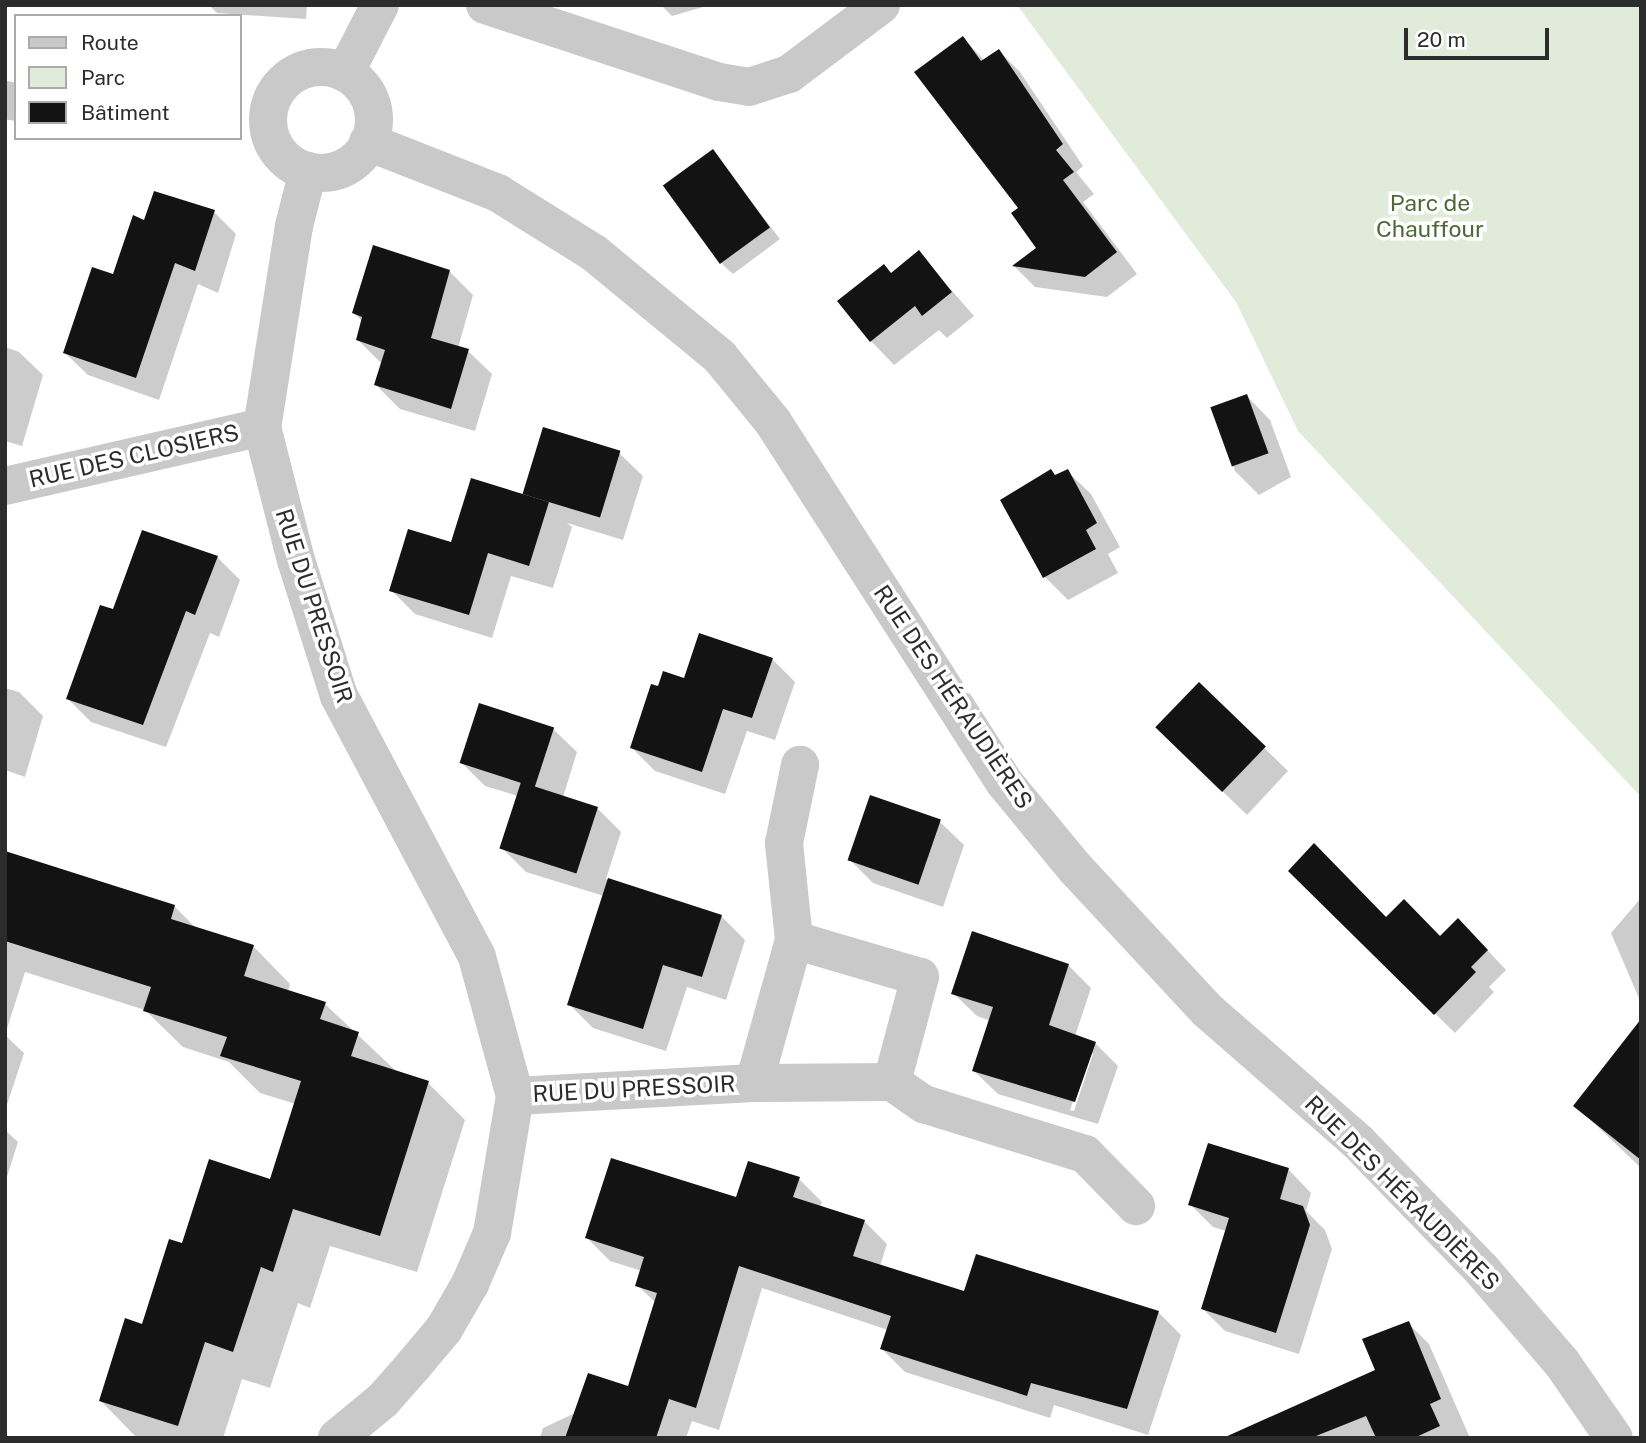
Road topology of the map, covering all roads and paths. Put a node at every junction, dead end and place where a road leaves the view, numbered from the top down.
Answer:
1 (380, 5) edge
2 (485, 5) edge
3 (881, 5) edge
4 (345, 73) junction
5 (254, 114) edge
6 (369, 142) junction
7 (308, 171) junction
8 (262, 426) junction
9 (5, 486) edge
10 (800, 765) dead end
11 (794, 940) junction
12 (892, 1082) junction
13 (754, 1083) junction
14 (515, 1096) junction
15 (1136, 1206) dead end
16 (337, 1438) edge
17 (1614, 1438) edge

1 - 4 street
2 - 3 street
4 - 5 street
4 - 6 street
5 - 7 street
6 - 7 street
6 - 17 street, RUE DES HÉRAUDIÈRES
7 - 8 street, RUE DU PRESSOIR
8 - 9 street, RUE DES CLOSIERS
8 - 14 street, RUE DU PRESSOIR
10 - 11 street, RUE DU PRESSOIR
11 - 12 street
11 - 13 street, RUE DU PRESSOIR
12 - 13 street, RUE DU PRESSOIR
12 - 15 street
13 - 14 street, RUE DU PRESSOIR
14 - 16 street, RUE DU PRESSOIR

